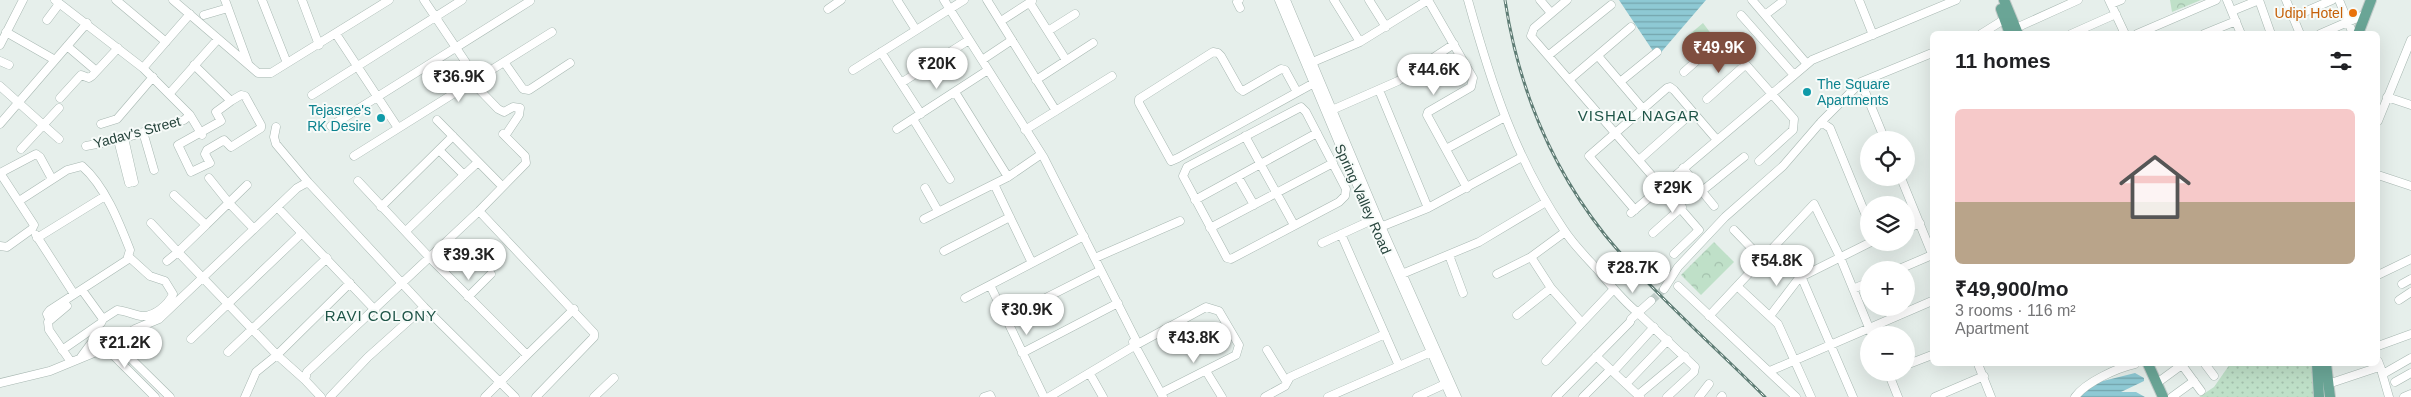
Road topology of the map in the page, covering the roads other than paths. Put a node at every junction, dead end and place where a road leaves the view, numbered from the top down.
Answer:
1 (23, 0) edge
2 (116, 0) edge
3 (174, 0) edge
4 (262, 0) edge
5 (302, 0) edge
6 (424, 0) edge
7 (462, 0) edge
8 (841, 0) edge
9 (896, 0) edge
10 (944, 0) edge
11 (964, 0) edge
12 (987, 0) edge
13 (1279, 0) edge
14 (1286, 0) edge
15 (1334, 0) edge
16 (1369, 0) edge
17 (1428, 0) edge
18 (1468, 0) edge
19 (1540, 0) edge
20 (1566, 0) edge
21 (1752, 0) edge
22 (1860, 0) edge
23 (1956, 0) edge
24 (2078, 0) edge
25 (2121, 0) edge
26 (2216, 0) edge
27 (2227, 0) edge
28 (2259, 0) edge
29 (2286, 0) edge
30 (2332, 0) edge
31 (2339, 0) edge
32 (2371, 0) edge
33 (2377, 0) edge
34 (384, 1) edge
35 (530, 1) dead end
36 (1032, 1) edge
37 (2005, 1) edge
38 (57, 2) edge
39 (1782, 2) dead end
40 (2110, 2) edge
41 (226, 4) edge
42 (1611, 4) dead end
43 (828, 9) dead end
44 (950, 9) junction
45 (2232, 11) junction
46 (1551, 13) junction
47 (190, 14) junction
48 (1075, 14) dead end
49 (2116, 14) junction
50 (2366, 14) junction
51 (204, 15) dead end
52 (1741, 15) dead end
53 (1765, 15) junction
54 (435, 17) junction
55 (2293, 17) junction
56 (2005, 19) junction
57 (47, 20) dead end
58 (2236, 21) junction
59 (1000, 22) junction
60 (2348, 22) junction
61 (87, 23) junction
62 (1386, 27) junction
63 (1631, 27) dead end
64 (916, 30) junction
65 (1048, 31) junction
66 (1986, 31) edge
67 (2014, 31) edge
68 (2015, 31) edge
69 (2017, 31) edge
70 (2078, 31) edge
71 (2124, 31) edge
72 (2144, 31) edge
73 (2211, 31) edge
74 (2241, 31) edge
75 (2270, 31) edge
76 (2299, 31) edge
77 (2327, 31) edge
78 (2352, 31) edge
79 (2359, 31) edge
80 (2365, 31) edge
81 (6, 32) junction
82 (552, 32) dead end
83 (336, 34) junction
84 (1873, 35) junction
85 (218, 39) junction
86 (969, 40) junction
87 (1012, 40) junction
88 (2411, 40) edge
89 (166, 42) junction
90 (1360, 42) junction
91 (1093, 43) dead end
92 (1454, 44) junction
93 (0, 45) edge
94 (319, 45) junction
95 (67, 46) junction
96 (456, 47) junction
97 (116, 51) junction
98 (881, 52) junction
99 (1657, 52) dead end
100 (1930, 54) edge
101 (1549, 55) junction
102 (1598, 56) junction
103 (55, 60) junction
104 (982, 60) junction
105 (1066, 60) junction
106 (0, 61) edge
107 (504, 62) junction
108 (287, 63) junction
109 (570, 63) dead end
110 (1309, 64) junction
111 (1807, 64) junction
112 (9, 65) dead end
113 (194, 65) junction
114 (248, 65) junction
115 (1745, 65) junction
116 (358, 66) junction
117 (143, 68) junction
118 (94, 70) dead end
119 (853, 70) dead end
120 (988, 70) junction
121 (1684, 72) dead end
122 (1794, 74) junction
123 (1112, 76) dead end
124 (153, 78) junction
125 (1490, 78) junction
126 (1570, 79) junction
127 (474, 80) junction
128 (1036, 80) junction
129 (1314, 82) junction
130 (1620, 82) junction
131 (1861, 82) junction
132 (901, 83) junction
133 (1474, 83) junction
134 (0, 86) edge
135 (1379, 90) junction
136 (955, 92) junction
137 (1297, 92) junction
138 (170, 93) junction
139 (1771, 94) junction
140 (312, 95) dead end
141 (377, 96) junction
142 (2386, 96) junction
143 (60, 98) dead end
144 (1707, 99) dead end
145 (231, 101) junction
146 (19, 102) junction
147 (2411, 105) edge
148 (59, 108) dead end
149 (1332, 110) junction
150 (1644, 110) junction
151 (1056, 111) junction
152 (2380, 111) edge
153 (1693, 112) junction
154 (921, 114) junction
155 (189, 117) junction
156 (1505, 117) junction
157 (912, 119) junction
158 (437, 120) dead end
159 (1821, 122) junction
160 (0, 124) edge
161 (43, 124) junction
162 (102, 124) dead end
163 (331, 126) dead end
164 (276, 127) dead end
165 (398, 128) junction
166 (897, 129) dead end
167 (1025, 130) junction
168 (1881, 131) edge
169 (143, 132) junction
170 (1334, 133) junction
171 (1616, 133) junction
172 (201, 134) junction
173 (453, 136) junction
174 (1245, 136) junction
175 (1318, 138) junction
176 (59, 139) dead end
177 (121, 139) junction
178 (1717, 140) junction
179 (86, 146) dead end
180 (21, 149) dead end
181 (1446, 149) junction
182 (439, 150) junction
183 (1342, 151) junction
184 (1040, 155) junction
185 (354, 156) dead end
186 (1522, 157) junction
187 (1744, 157) dead end
188 (1329, 160) junction
189 (1639, 160) junction
190 (1759, 160) dead end
191 (478, 162) junction
192 (1261, 164) junction
193 (1352, 164) junction
194 (1684, 168) junction
195 (154, 170) dead end
196 (0, 173) edge
197 (464, 175) junction
198 (2380, 176) edge
199 (1008, 177) junction
200 (1238, 177) junction
201 (209, 178) dead end
202 (950, 178) dead end
203 (52, 179) junction
204 (308, 182) junction
205 (358, 182) dead end
206 (131, 183) dead end
207 (994, 184) junction
208 (246, 185) dead end
209 (502, 186) junction
210 (1663, 186) junction
211 (1904, 186) edge
212 (2411, 186) edge
213 (925, 188) dead end
214 (1467, 188) junction
215 (1702, 191) junction
216 (1276, 193) junction
217 (174, 194) dead end
218 (105, 196) junction
219 (1196, 200) junction
220 (19, 201) junction
221 (1860, 201) edge
222 (1546, 202) junction
223 (229, 203) junction
224 (1254, 205) junction
225 (1714, 206) dead end
226 (278, 207) junction
227 (382, 207) junction
228 (1428, 208) junction
229 (1682, 208) junction
230 (479, 211) junction
231 (938, 211) junction
232 (1010, 217) junction
233 (924, 219) dead end
234 (1372, 220) junction
235 (1180, 221) dead end
236 (151, 223) dead end
237 (1920, 223) junction
238 (206, 225) junction
239 (1294, 225) junction
240 (1915, 225) edge
241 (1379, 227) junction
242 (1210, 228) junction
243 (32, 229) junction
244 (254, 229) junction
245 (1734, 230) dead end
246 (406, 231) junction
247 (1565, 232) junction
248 (302, 233) junction
249 (1653, 233) dead end
250 (1341, 234) junction
251 (1082, 237) junction
252 (37, 238) junction
253 (1322, 243) dead end
254 (0, 246) edge
255 (1860, 247) edge
256 (1930, 249) edge
257 (944, 251) dead end
258 (178, 252) junction
259 (1674, 254) dead end
260 (1449, 255) junction
261 (1930, 255) edge
262 (129, 257) junction
263 (1531, 257) junction
264 (1840, 257) junction
265 (327, 258) junction
266 (430, 258) junction
267 (1095, 258) junction
268 (1762, 259) junction
269 (2411, 259) edge
270 (167, 261) dead end
271 (1915, 262) edge
272 (1032, 263) junction
273 (1097, 272) junction
274 (491, 274) dead end
275 (1402, 274) junction
276 (1497, 274) dead end
277 (2380, 274) edge
278 (1801, 276) junction
279 (203, 279) junction
280 (2411, 279) edge
281 (350, 283) junction
282 (403, 284) junction
283 (2402, 284) dead end
284 (990, 285) junction
285 (1678, 286) dead end
286 (1737, 286) junction
287 (1860, 286) edge
288 (1551, 288) junction
289 (1614, 289) junction
290 (1664, 289) tunnel mouth
291 (1853, 289) junction
292 (82, 290) junction
293 (2411, 292) edge
294 (1463, 293) dead end
295 (74, 294) junction
296 (468, 297) junction
297 (965, 298) dead end
298 (2399, 300) dead end
299 (228, 303) junction
300 (1648, 303) tunnel mouth
301 (1930, 303) edge
302 (1116, 304) junction
303 (67, 306) dead end
304 (424, 307) junction
305 (574, 309) junction
306 (375, 310) junction
307 (1638, 313) junction
308 (136, 314) junction
309 (1517, 315) dead end
310 (146, 316) junction
311 (1709, 316) junction
312 (1770, 316) junction
313 (1006, 318) junction
314 (49, 319) junction
315 (103, 320) junction
316 (1582, 323) junction
317 (146, 324) junction
318 (1868, 326) edge
319 (1883, 326) edge
320 (1654, 327) junction
321 (138, 328) junction
322 (253, 330) junction
323 (1385, 334) junction
324 (2411, 334) edge
325 (1860, 336) edge
326 (191, 339) dead end
327 (1668, 340) junction
328 (115, 342) junction
329 (1136, 345) junction
330 (1831, 345) junction
331 (2380, 345) edge
332 (62, 350) junction
333 (1267, 350) dead end
334 (228, 352) dead end
335 (1431, 352) junction
336 (1022, 353) junction
337 (276, 355) junction
338 (527, 355) junction
339 (1930, 355) edge
340 (1596, 356) junction
341 (1685, 356) junction
342 (81, 357) junction
343 (2411, 358) edge
344 (1546, 361) dead end
345 (1795, 361) junction
346 (1915, 361) edge
347 (71, 362) junction
348 (1399, 366) junction
349 (1979, 366) edge
350 (2122, 366) edge
351 (2149, 366) edge
352 (2154, 366) edge
353 (2179, 366) edge
354 (2183, 366) edge
355 (2206, 366) edge
356 (2317, 366) edge
357 (2326, 366) edge
358 (2380, 367) edge
359 (1206, 370) junction
360 (1612, 371) junction
361 (1770, 371) junction
362 (2411, 373) edge
363 (1090, 374) junction
364 (1984, 376) junction
365 (2214, 376) dead end
366 (614, 378) dead end
367 (305, 380) junction
368 (1286, 380) junction
369 (1891, 381) edge
370 (2194, 381) junction
371 (500, 382) junction
372 (2159, 382) junction
373 (2395, 382) dead end
374 (0, 383) edge
375 (1445, 384) junction
376 (1626, 384) junction
377 (1709, 384) dead end
378 (2328, 384) junction
379 (2202, 391) dead end
380 (2411, 394) edge
381 (1162, 395) edge
382 (1635, 395) edge
383 (155, 397) edge
384 (170, 397) edge
385 (245, 397) edge
386 (320, 397) edge
387 (330, 397) edge
388 (485, 397) edge
389 (514, 397) edge
390 (536, 397) edge
391 (594, 397) edge
392 (984, 397) edge
393 (991, 397) edge
394 (1044, 397) edge
395 (1049, 397) edge
396 (1103, 397) edge
397 (1222, 397) edge
398 (1265, 397) edge
399 (1276, 397) edge
400 (1281, 397) edge
401 (1328, 397) edge
402 (1417, 397) edge
403 (1451, 397) edge
404 (1457, 397) edge
405 (1556, 397) edge
406 (1582, 397) edge
407 (1667, 397) edge
408 (1699, 397) edge
409 (1796, 397) edge
410 (1811, 397) edge
411 (1853, 397) edge
412 (1898, 397) edge
413 (1935, 397) edge
414 (1991, 397) edge
415 (2075, 397) edge
416 (2163, 397) edge
417 (2167, 397) edge
418 (2172, 397) edge
419 (2319, 397) edge
420 (2330, 397) edge
421 (2390, 397) edge
422 (2404, 397) edge

1 - 81 street
2 - 89 street
3 - 47 street
4 - 108 street
5 - 94 street
6 - 54 street
7 - 54 street
8 - 43 street
9 - 64 street
10 - 44 street
11 - 44 street
12 - 59 street
13 - 110 street, Spring Valley Road
14 - 110 street, Spring Valley Road
15 - 90 street
16 - 62 street
17 - 62 street
17 - 92 street
18 - 125 street
19 - 46 street
20 - 46 street
21 - 53 street
22 - 84 street
23 - 84 street
24 - 69 street
25 - 40 street
26 - 72 street
27 - 45 street
28 - 45 street
28 - 75 street
29 - 55 street
30 - 55 street
31 - 60 street
32 - 50 main road
33 - 80 main road
34 - 83 street
35 - 96 street
36 - 59 street
36 - 65 street
37 - 56 main road
37 - 68 main road
38 - 57 street
38 - 61 street
39 - 53 street
40 - 49 street
41 - 51 street
41 - 114 street
42 - 101 street
44 - 64 street
44 - 86 street
45 - 58 street
46 - 101 street
47 - 85 street
47 - 89 street
48 - 65 street
49 - 70 street
49 - 71 street
50 - 60 street
50 - 79 main road
52 - 122 street
53 - 111 street
54 - 96 street
54 - 116 street
55 - 76 street
56 - 66 street
56 - 67 main road
58 - 73 street
58 - 74 street
59 - 87 street
60 - 77 street
60 - 78 street
61 - 95 street
61 - 97 street
62 - 90 street
63 - 102 street
64 - 98 street
65 - 105 street
81 - 93 street
81 - 103 street
82 - 107 street
83 - 94 street
83 - 116 street
84 - 111 street
85 - 113 street
85 - 114 street
86 - 104 street
86 - 132 street
87 - 104 street
87 - 128 street
88 - 142 street
89 - 117 street
90 - 110 street
91 - 105 street
92 - 133 street
92 - 135 street
94 - 108 street
95 - 103 street
95 - 118 street
96 - 127 street
96 - 141 street
97 - 117 street
97 - 143 street
98 - 119 street
98 - 132 street
99 - 130 street
100 - 131 street
101 - 126 street
102 - 126 street
102 - 130 street
103 - 146 street
104 - 120 street
105 - 128 street
106 - 112 street
107 - 109 street
107 - 127 street
108 - 114 street
110 - 129 street, Spring Valley Road
110 - 149 street, Spring Valley Road
111 - 122 street
113 - 138 street
113 - 145 street
115 - 121 street
115 - 139 street
115 - 144 street
116 - 140 street
116 - 141 street
117 - 124 street
120 - 136 street
120 - 167 street
122 - 139 street
123 - 151 street
124 - 138 street
124 - 162 street
125 - 133 street
125 - 156 street
126 - 171 street
127 - 165 street
127 - 209 street
128 - 151 street
129 - 137 street
129 - 170 street, Spring Valley Road
130 - 150 street
131 - 159 street
131 - 168 street
132 - 154 street
133 - 181 street
134 - 146 street
135 - 149 street
135 - 228 street
136 - 154 street
136 - 199 street
137 - 137 street
138 - 155 street
139 - 178 street
139 - 190 street
141 - 163 street
141 - 165 street
142 - 147 street
142 - 152 street
145 - 172 street
145 - 172 street
146 - 160 street
146 - 161 street
148 - 161 street
149 - 193 street, Spring Valley Road
150 - 153 street
150 - 171 street
151 - 167 street
153 - 178 street
153 - 189 street
154 - 157 street
155 - 169 street, Yadav's Street
155 - 172 street
156 - 181 street
156 - 186 street
157 - 166 street
157 - 202 street
158 - 173 street
159 - 221 street
159 - 290 street
161 - 176 street
161 - 180 street
164 - 204 street
165 - 185 street
167 - 184 street
169 - 177 street, Yadav's Street
169 - 195 street
170 - 175 street
170 - 183 street, Spring Valley Road
171 - 189 street
171 - 210 street
173 - 182 street
173 - 191 street
174 - 175 street
174 - 192 street
174 - 219 street
175 - 188 street
175 - 192 street
177 - 179 street, Yadav's Street
177 - 206 street
178 - 194 street
181 - 214 street
182 - 197 street
182 - 227 street
183 - 188 street
183 - 193 street, Spring Valley Road
184 - 199 street
184 - 251 street
186 - 214 street
186 - 222 street
187 - 215 street
188 - 216 street
188 - 239 street
189 - 210 street
191 - 197 street
191 - 209 street
192 - 200 street
192 - 216 street
193 - 234 street, Spring Valley Road
193 - 241 street, Spring Valley Road
194 - 210 street
194 - 215 street
196 - 203 street
196 - 220 street
197 - 246 street
198 - 212 street
199 - 207 street
200 - 219 street
200 - 224 street
201 - 223 street
203 - 218 street
203 - 220 street
204 - 226 street
204 - 282 street
205 - 227 street
207 - 231 street
207 - 232 street
208 - 223 street
209 - 230 street
210 - 229 street
211 - 237 street
213 - 231 street
214 - 228 street
215 - 225 street
216 - 224 street
216 - 239 street
217 - 238 street
218 - 252 street
218 - 262 street
219 - 242 street
220 - 243 street
222 - 247 street
222 - 260 street
223 - 238 street
223 - 244 street
224 - 242 street
226 - 244 street
226 - 248 street
227 - 246 street
228 - 241 street
229 - 249 street
229 - 259 street
230 - 266 street
230 - 305 street
231 - 233 street
232 - 257 street
232 - 272 street
234 - 241 street, Spring Valley Road
234 - 250 street
235 - 267 street
236 - 258 street
237 - 240 street
237 - 256 street
238 - 258 street
239 - 242 street
241 - 275 street, Spring Valley Road
241 - 335 street, Spring Valley Road
243 - 252 street
243 - 254 street
244 - 279 street
245 - 268 street
246 - 266 street
247 - 263 street
247 - 289 street
248 - 265 street
248 - 299 street
250 - 253 street
250 - 323 street
251 - 267 street
251 - 272 street
251 - 273 street
252 - 295 street
255 - 264 street
258 - 270 street
258 - 279 street
260 - 275 street
260 - 294 street
261 - 271 street
262 - 292 street
262 - 310 street
263 - 276 street
263 - 288 street
264 - 268 street
264 - 278 street
264 - 291 street
265 - 281 street
265 - 322 street
266 - 282 street
266 - 296 street
267 - 302 street
268 - 286 street
269 - 277 street
272 - 284 street
273 - 302 street
273 - 313 street
274 - 296 street
275 - 404 street, Spring Valley Road
278 - 312 street
278 - 330 street
279 - 299 street
279 - 317 street
280 - 283 street
281 - 306 street
281 - 337 street
282 - 304 street
282 - 306 street
284 - 297 street
284 - 313 street
285 - 311 street
286 - 311 street
286 - 312 street
287 - 291 street
288 - 309 street
288 - 316 street
289 - 307 street
289 - 316 street
291 - 318 street
292 - 295 street
292 - 315 street
293 - 298 street
295 - 314 street
296 - 338 street
299 - 322 street
299 - 326 street
300 - 307 street
301 - 319 street
302 - 329 street
302 - 336 street
303 - 314 street
304 - 371 street
304 - 387 street
305 - 338 street
305 - 390 street
306 - 367 street
307 - 320 street
307 - 340 street
308 - 310 street
308 - 315 street
308 - 321 street
310 - 317 street
311 - 361 street
312 - 345 street
313 - 336 street
314 - 332 street
315 - 332 street
316 - 344 street
317 - 321 street
320 - 327 street
320 - 360 street
321 - 328 street
322 - 334 street
322 - 337 street
323 - 348 street
323 - 368 street
324 - 331 street
325 - 330 street
327 - 341 street
327 - 376 street
328 - 342 street
328 - 384 street
329 - 359 street
329 - 363 street
329 - 381 street
330 - 345 street
330 - 411 street
332 - 347 street
333 - 368 street
335 - 348 street
335 - 375 street, Spring Valley Road
336 - 394 street
337 - 367 street
337 - 385 street
338 - 371 street
339 - 346 street
340 - 360 street
340 - 405 street
341 - 382 street
341 - 407 street
342 - 347 street
342 - 383 street
343 - 358 street
345 - 361 street
345 - 410 street
347 - 374 street
348 - 401 street
349 - 364 street
350 - 415 street
351 - 372 main road
352 - 372 main road
353 - 372 street
354 - 370 street
355 - 365 street
356 - 419 main road
357 - 378 main road
358 - 378 street
358 - 421 street
359 - 381 street
359 - 397 street
360 - 376 street
360 - 406 street
361 - 409 street
362 - 373 street
363 - 395 street
363 - 396 street
364 - 413 street
364 - 414 street
366 - 391 street
367 - 386 street
368 - 398 street
369 - 412 street
370 - 379 street
370 - 418 street
371 - 388 street
371 - 389 street
372 - 416 main road
372 - 417 main road
375 - 402 street
375 - 403 street, Spring Valley Road
376 - 382 street
377 - 408 street
378 - 420 main road
380 - 422 street
392 - 393 street
399 - 400 street

